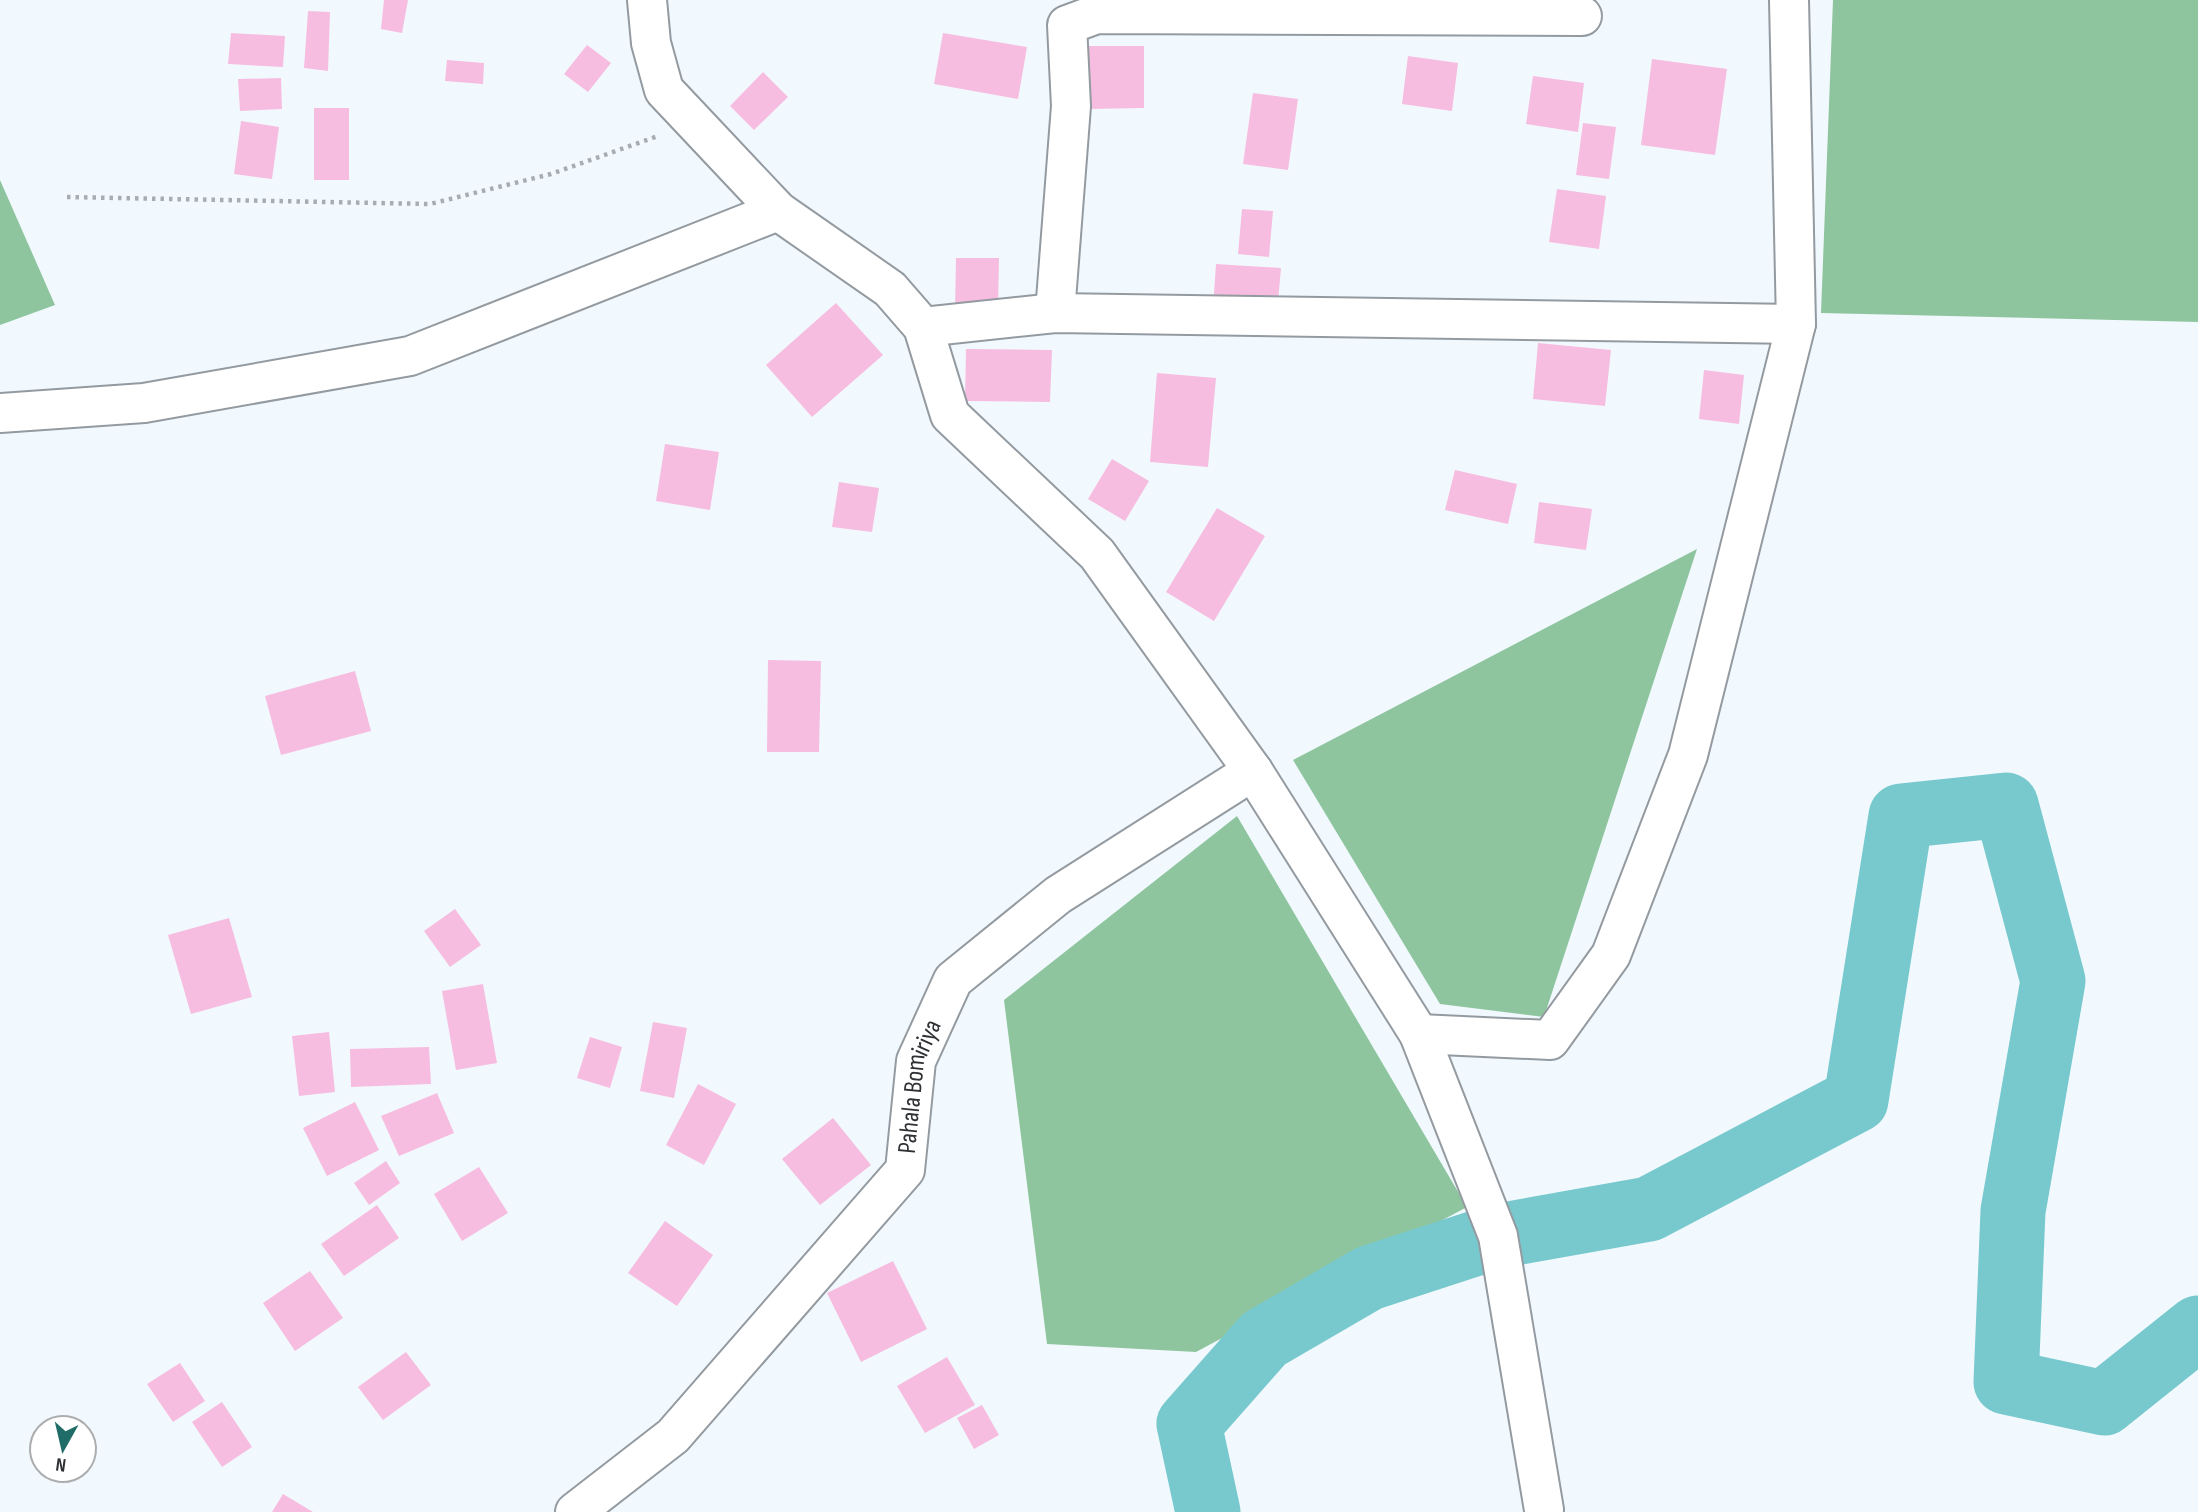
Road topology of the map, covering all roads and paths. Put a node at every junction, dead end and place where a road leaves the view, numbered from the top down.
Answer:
1 (647, 0) edge
2 (1789, 0) edge
3 (1582, 16) dead end
4 (695, 123) junction
5 (67, 197) dead end
6 (778, 211) junction
7 (1055, 313) junction
8 (1796, 324) junction
9 (923, 327) junction
10 (0, 413) edge
11 (1253, 771) junction
12 (1419, 1034) junction
13 (1547, 1511) edge
14 (575, 1512) edge

1 - 4 street
2 - 8 street
3 - 7 street
4 - 5 path
4 - 6 street
6 - 9 street
6 - 10 street
7 - 8 street
7 - 9 street
8 - 12 street
9 - 11 street
11 - 12 street
11 - 14 street, Pahala Bomiriya
12 - 13 street

